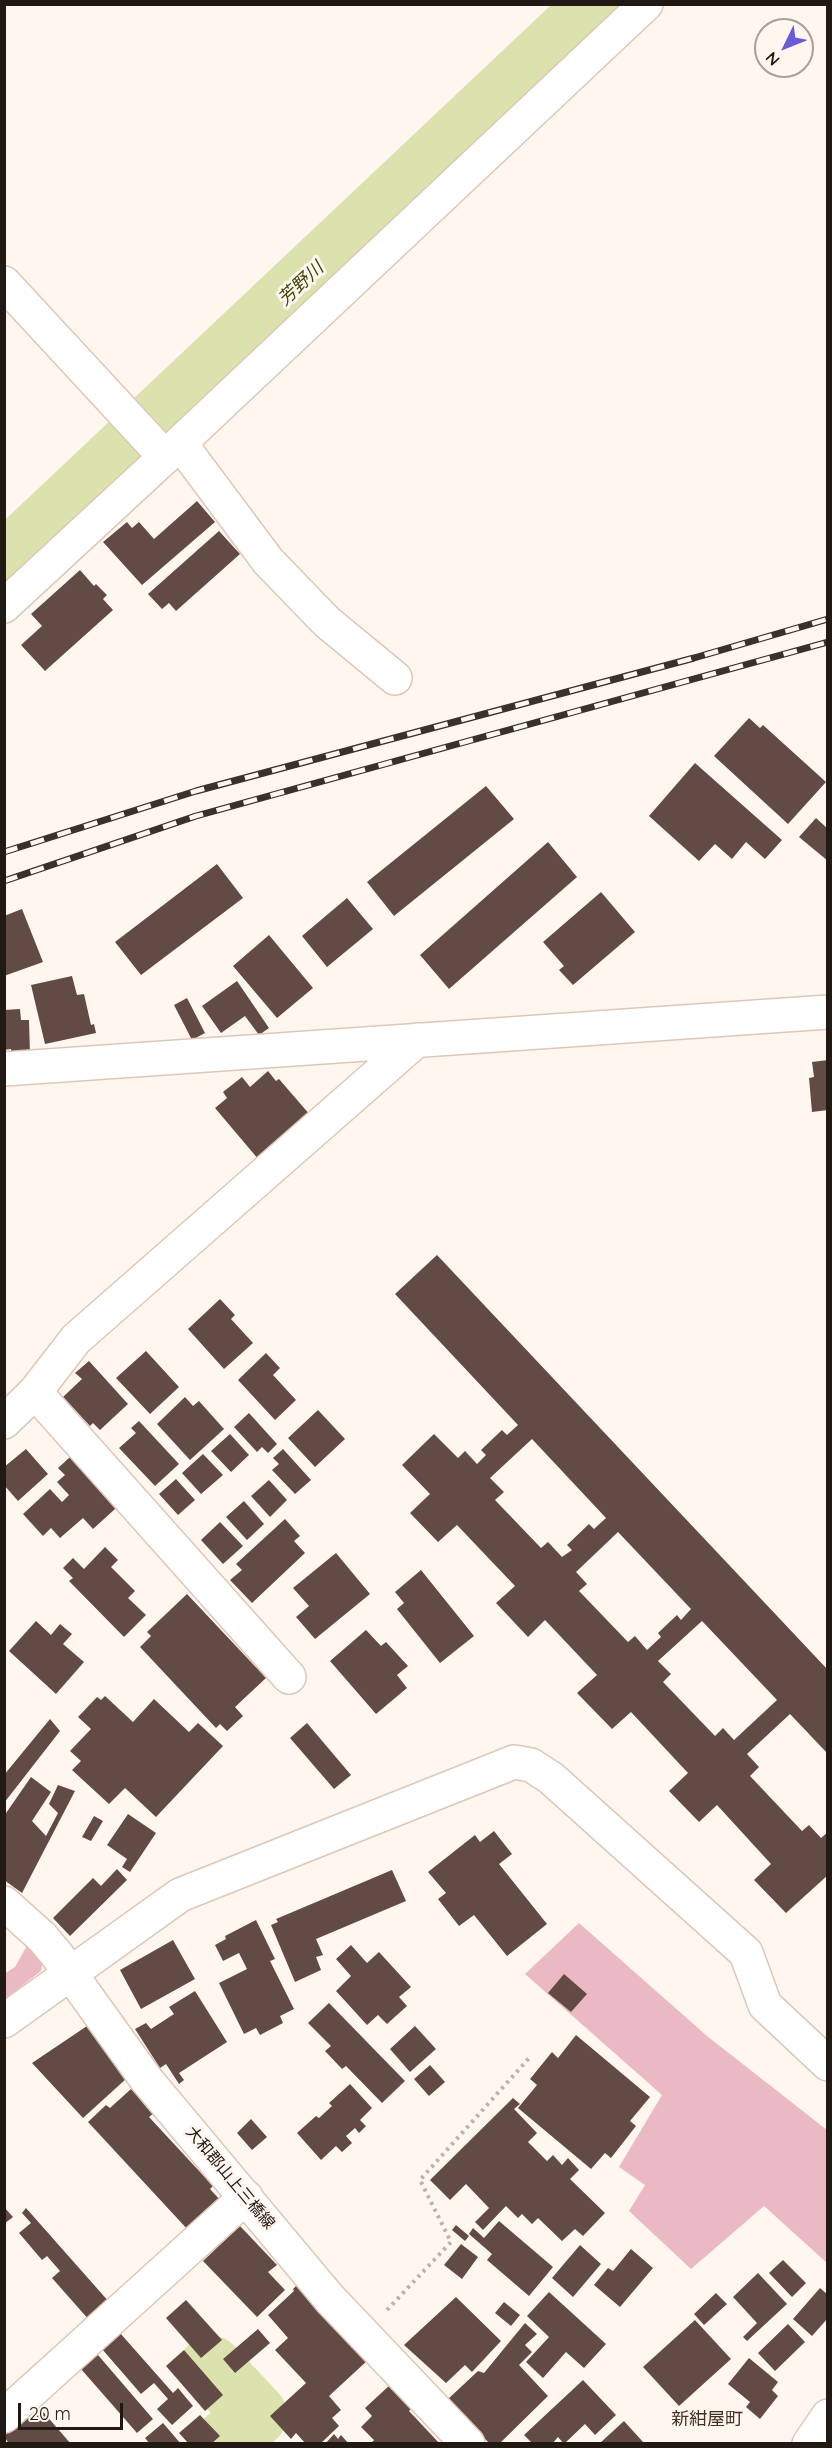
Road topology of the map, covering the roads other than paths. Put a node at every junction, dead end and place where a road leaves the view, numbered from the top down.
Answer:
1 (646, 4) edge
2 (4, 283) edge
3 (172, 450) junction
4 (4, 606) edge
5 (395, 678) dead end
6 (828, 1012) edge
7 (417, 1040) junction
8 (4, 1069) edge
9 (35, 1392) junction
10 (4, 1422) edge
11 (289, 1677) dead end
12 (4, 1903) edge
13 (71, 1975) junction
14 (4, 2021) edge
15 (828, 2064) edge
16 (246, 2197) junction
17 (4, 2416) edge
18 (828, 2416) edge
19 (468, 2444) edge
20 (809, 2444) edge

1 - 3 street
2 - 3 street
3 - 4 street
3 - 5 street
6 - 7 street
7 - 8 street
7 - 9 street
9 - 10 street
9 - 11 street
12 - 13 street, 大和郡山上三橋線
13 - 14 street
13 - 15 street
13 - 16 street, 大和郡山上三橋線
16 - 17 street
16 - 19 street, 大和郡山上三橋線
18 - 20 street

